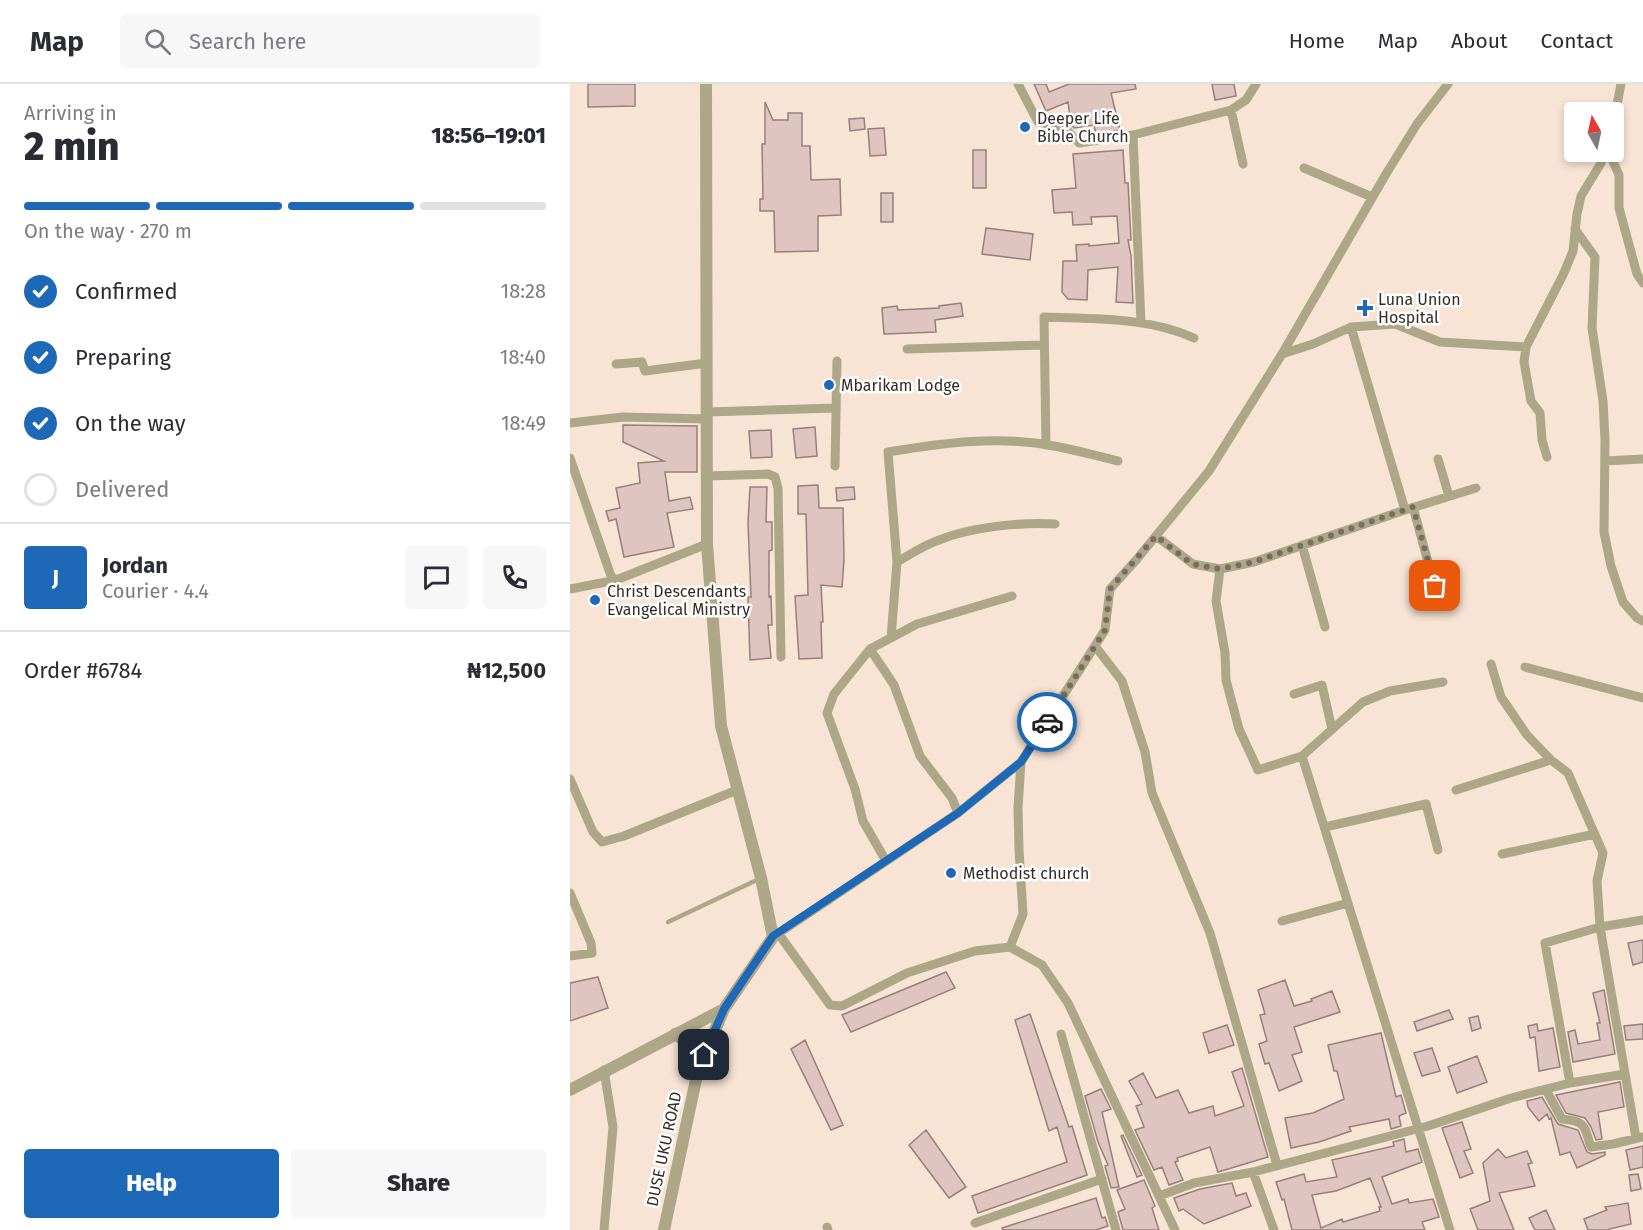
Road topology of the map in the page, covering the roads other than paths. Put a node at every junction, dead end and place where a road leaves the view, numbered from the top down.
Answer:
1 (706, 84) edge
2 (1018, 84) edge
3 (1256, 84) edge
4 (1448, 84) edge
5 (1621, 84) edge
6 (1618, 102) edge
7 (1231, 110) junction
8 (1133, 135) junction
9 (1602, 162) edge
10 (1613, 162) edge
11 (1243, 164) dead end
12 (1304, 168) dead end
13 (1372, 197) junction
14 (1575, 229) junction
15 (1643, 283) edge
16 (1141, 323) junction
17 (1351, 327) junction
18 (1194, 338) dead end
19 (1044, 345) junction
20 (1526, 347) junction
21 (907, 349) dead end
22 (1282, 354) junction
23 (837, 361) dead end
24 (707, 363) junction
25 (616, 364) dead end
26 (835, 408) junction
27 (707, 416) junction
28 (570, 423) edge
29 (1046, 445) junction
30 (1547, 457) dead end
31 (570, 458) edge
32 (1438, 459) dead end
33 (1643, 459) edge
34 (1118, 461) dead end
35 (1605, 461) junction
36 (835, 466) dead end
37 (707, 476) junction
38 (1476, 488) dead end
39 (1449, 496) junction
40 (1409, 508) junction
41 (1054, 524) dead end
42 (1156, 536) junction
43 (707, 544) junction
44 (1302, 545) junction
45 (897, 561) junction
46 (1220, 569) junction
47 (616, 580) junction
48 (570, 589) edge
49 (1012, 596) dead end
50 (1440, 606) dead end
51 (1643, 621) edge
52 (1325, 627) dead end
53 (891, 638) junction
54 (1095, 646) junction
55 (870, 649) junction
56 (781, 657) dead end
57 (1491, 664) dead end
58 (1525, 667) dead end
59 (1443, 682) dead end
60 (1294, 694) dead end
61 (1643, 698) edge
62 (1332, 729) junction
63 (1302, 756) junction
64 (1551, 760) junction
65 (1021, 762) junction
66 (570, 779) edge
67 (737, 790) junction
68 (1456, 790) dead end
69 (958, 813) junction
70 (1325, 827) junction
71 (1594, 834) junction
72 (1438, 850) dead end
73 (1502, 854) dead end
74 (885, 861) junction
75 (760, 878) junction
76 (570, 893) edge
77 (1348, 903) junction
78 (1643, 920) edge
79 (1282, 921) dead end
80 (668, 922) dead end
81 (1600, 927) junction
82 (776, 935) junction
83 (1010, 947) junction
84 (570, 956) edge
85 (724, 1009) junction
86 (675, 1034) junction
87 (1061, 1034) dead end
88 (704, 1055) junction
89 (604, 1070) junction
90 (1625, 1074) junction
91 (1570, 1083) junction
92 (570, 1090) edge
93 (1546, 1090) junction
94 (1418, 1129) junction
95 (1640, 1138) edge
96 (1277, 1166) junction
97 (1253, 1172) junction
98 (1102, 1179) junction
99 (1159, 1196) junction
100 (975, 1223) dead end
101 (604, 1230) edge
102 (664, 1230) edge
103 (1116, 1230) edge
104 (1175, 1230) edge
105 (1274, 1230) edge
106 (1450, 1230) edge

1 - 24 street
2 - 8 street
3 - 7 street
4 - 13 street
5 - 6 street
7 - 8 street
7 - 11 street
8 - 16 street
9 - 14 street
10 - 15 street
12 - 13 street
13 - 22 street
14 - 20 street
14 - 35 street
16 - 18 street
16 - 19 street
17 - 20 street
17 - 22 street
17 - 40 street
19 - 21 street
19 - 29 street
20 - 30 street
22 - 42 street
23 - 26 street
24 - 25 street
24 - 27 street
26 - 27 street
26 - 36 street
27 - 28 street
27 - 37 street
29 - 34 street
29 - 45 street
31 - 47 street
32 - 39 street
33 - 35 street
35 - 51 street
37 - 43 street
37 - 56 street
38 - 39 street
39 - 40 street
40 - 44 street
40 - 50 street
41 - 45 street
42 - 46 street
42 - 54 street
43 - 47 street
43 - 67 street
44 - 46 street
44 - 52 street
45 - 53 street
46 - 63 street
47 - 48 street
49 - 53 street
53 - 55 street
54 - 65 street
54 - 96 street
55 - 69 street
55 - 74 street
57 - 64 street
58 - 61 street
59 - 62 street
60 - 62 street
62 - 63 street
63 - 70 street
64 - 68 street
64 - 71 street
65 - 69 street
65 - 83 street
66 - 67 street
67 - 75 street
69 - 74 street
70 - 72 street
70 - 77 street
71 - 73 street
71 - 81 street
74 - 82 street
75 - 80 lane
75 - 82 street
76 - 84 street
77 - 79 street
77 - 94 street
78 - 81 street
81 - 90 street
81 - 91 street
82 - 83 street
82 - 85 street, DUSE UKU ROAD
83 - 99 street
85 - 86 street
85 - 88 street, DUSE UKU ROAD
86 - 88 street
86 - 89 street
87 - 98 street
88 - 102 street, DUSE UKU ROAD
89 - 92 street
89 - 101 street
90 - 91 street
90 - 95 street
91 - 93 street
93 - 94 street
93 - 95 street
94 - 96 street
94 - 106 street
96 - 97 street
97 - 99 street
97 - 105 street
98 - 100 street
98 - 103 street
99 - 104 street

